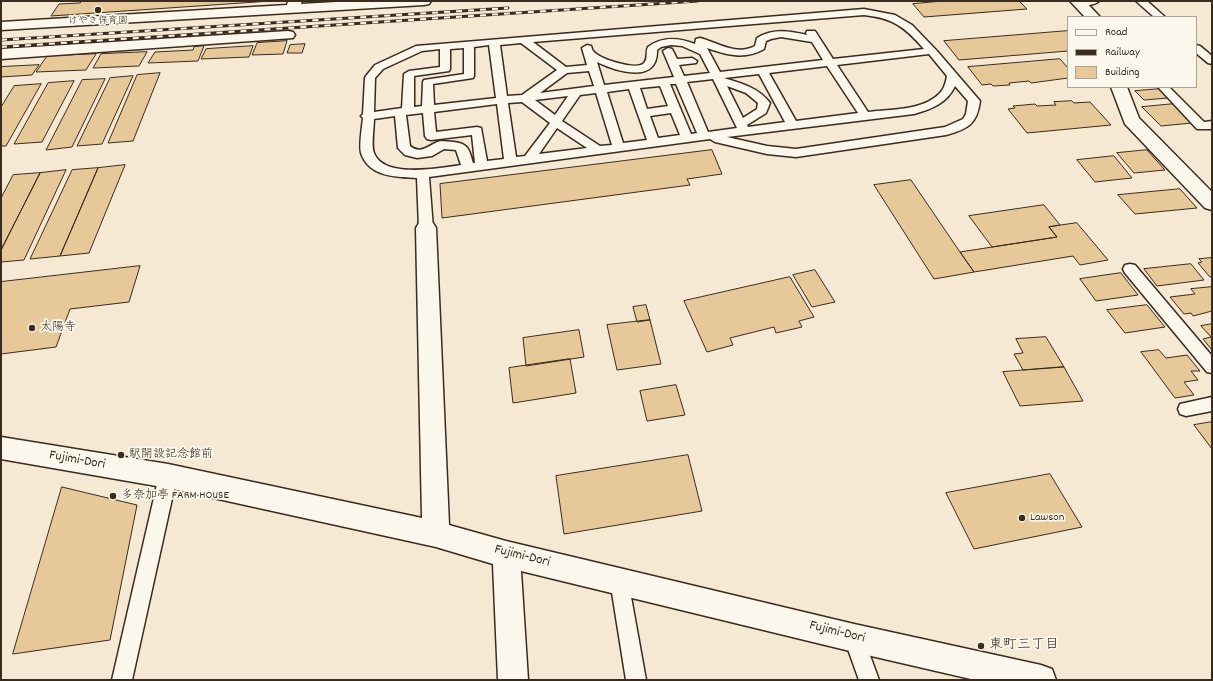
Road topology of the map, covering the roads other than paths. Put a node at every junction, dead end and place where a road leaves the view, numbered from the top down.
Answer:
1 (424, 1) edge
2 (1094, 1) edge
3 (1141, 1) edge
4 (1078, 2) edge
5 (294, 5) edge
6 (1092, 16) edge
7 (1159, 16) edge
8 (801, 17) junction
9 (692, 25) junction
10 (1, 26) edge
11 (582, 34) junction
12 (288, 35) dead end
13 (522, 39) junction
14 (816, 40) junction
15 (700, 41) junction
16 (494, 42) junction
17 (469, 44) junction
18 (445, 46) junction
19 (1197, 49) edge
20 (668, 51) dead end
21 (930, 51) junction
22 (705, 52) junction
23 (1, 54) edge
24 (589, 54) junction
25 (692, 61) dead end
26 (1212, 61) edge
27 (831, 62) junction
28 (673, 63) junction
29 (593, 68) junction
30 (564, 70) junction
31 (762, 70) junction
32 (953, 76) junction
33 (718, 78) junction
34 (680, 80) junction
35 (664, 82) junction
36 (633, 85) junction
37 (1119, 88) edge
38 (1163, 88) edge
39 (600, 89) junction
40 (576, 92) junction
41 (525, 98) junction
42 (503, 100) junction
43 (428, 109) junction
44 (675, 109) junction
45 (404, 112) junction
46 (642, 112) junction
47 (367, 116) junction
48 (865, 116) junction
49 (556, 122) junction
50 (792, 125) junction
51 (1212, 125) edge
52 (742, 127) junction
53 (704, 136) junction
54 (687, 138) junction
55 (654, 143) junction
56 (619, 148) junction
57 (598, 150) junction
58 (529, 160) junction
59 (511, 162) junction
60 (482, 166) junction
61 (468, 168) junction
62 (423, 174) junction
63 (1212, 203) edge
64 (426, 228) joint
65 (1130, 269) dead end
66 (1212, 367) edge
67 (1212, 404) edge
68 (1186, 409) dead end
69 (1, 448) edge
70 (168, 476) junction
71 (436, 534) junction
72 (506, 554) junction
73 (619, 580) junction
74 (854, 638) junction
75 (122, 680) edge
76 (513, 680) edge
77 (636, 680) edge
78 (869, 680) edge
79 (1041, 680) edge

1 - 5 street
2 - 4 lane
3 - 7 lane
4 - 6 street
5 - 10 street
8 - 9 lane
8 - 14 lane
8 - 21 lane
9 - 11 lane
9 - 15 lane
11 - 13 lane
11 - 24 lane
12 - 23 street
13 - 16 lane
13 - 30 lane
14 - 15 lane
14 - 27 lane
15 - 22 lane
16 - 17 lane
16 - 42 lane
17 - 18 lane
17 - 43 lane
18 - 45 lane
18 - 47 lane
19 - 26 lane
20 - 28 lane
21 - 27 lane
21 - 32 lane
22 - 24 lane
22 - 33 lane
24 - 29 lane
25 - 28 lane
27 - 31 lane
27 - 48 lane
28 - 34 lane
29 - 30 lane
29 - 39 lane
30 - 41 lane
31 - 33 lane
31 - 50 lane
32 - 48 lane
32 - 53 lane
33 - 34 lane
33 - 52 lane
33 - 52 lane
34 - 35 lane
34 - 53 lane
35 - 36 lane
35 - 44 lane
36 - 39 lane
36 - 46 lane
37 - 63 street
38 - 51 lane
39 - 40 lane
39 - 56 lane
40 - 41 lane
40 - 49 lane
41 - 42 lane
41 - 49 lane
42 - 43 lane
42 - 59 lane
43 - 45 lane
43 - 60 lane
44 - 46 lane
44 - 54 lane
45 - 47 lane
45 - 61 lane
46 - 55 lane
47 - 62 lane
48 - 50 lane
49 - 57 lane
49 - 58 lane
50 - 52 lane
52 - 53 lane
53 - 54 lane
54 - 55 lane
55 - 56 lane
56 - 57 lane
57 - 58 lane
58 - 59 lane
59 - 60 lane
60 - 61 lane
61 - 62 lane
62 - 64 lane
64 - 71 street
65 - 66 lane
67 - 68 lane
69 - 70 street, Fujimi-Dori
70 - 71 street, Fujimi-Dori
70 - 75 lane
71 - 72 street, Fujimi-Dori
72 - 73 street, Fujimi-Dori
72 - 76 street
73 - 74 street, Fujimi-Dori
73 - 77 lane
74 - 78 lane
74 - 79 street, Fujimi-Dori

